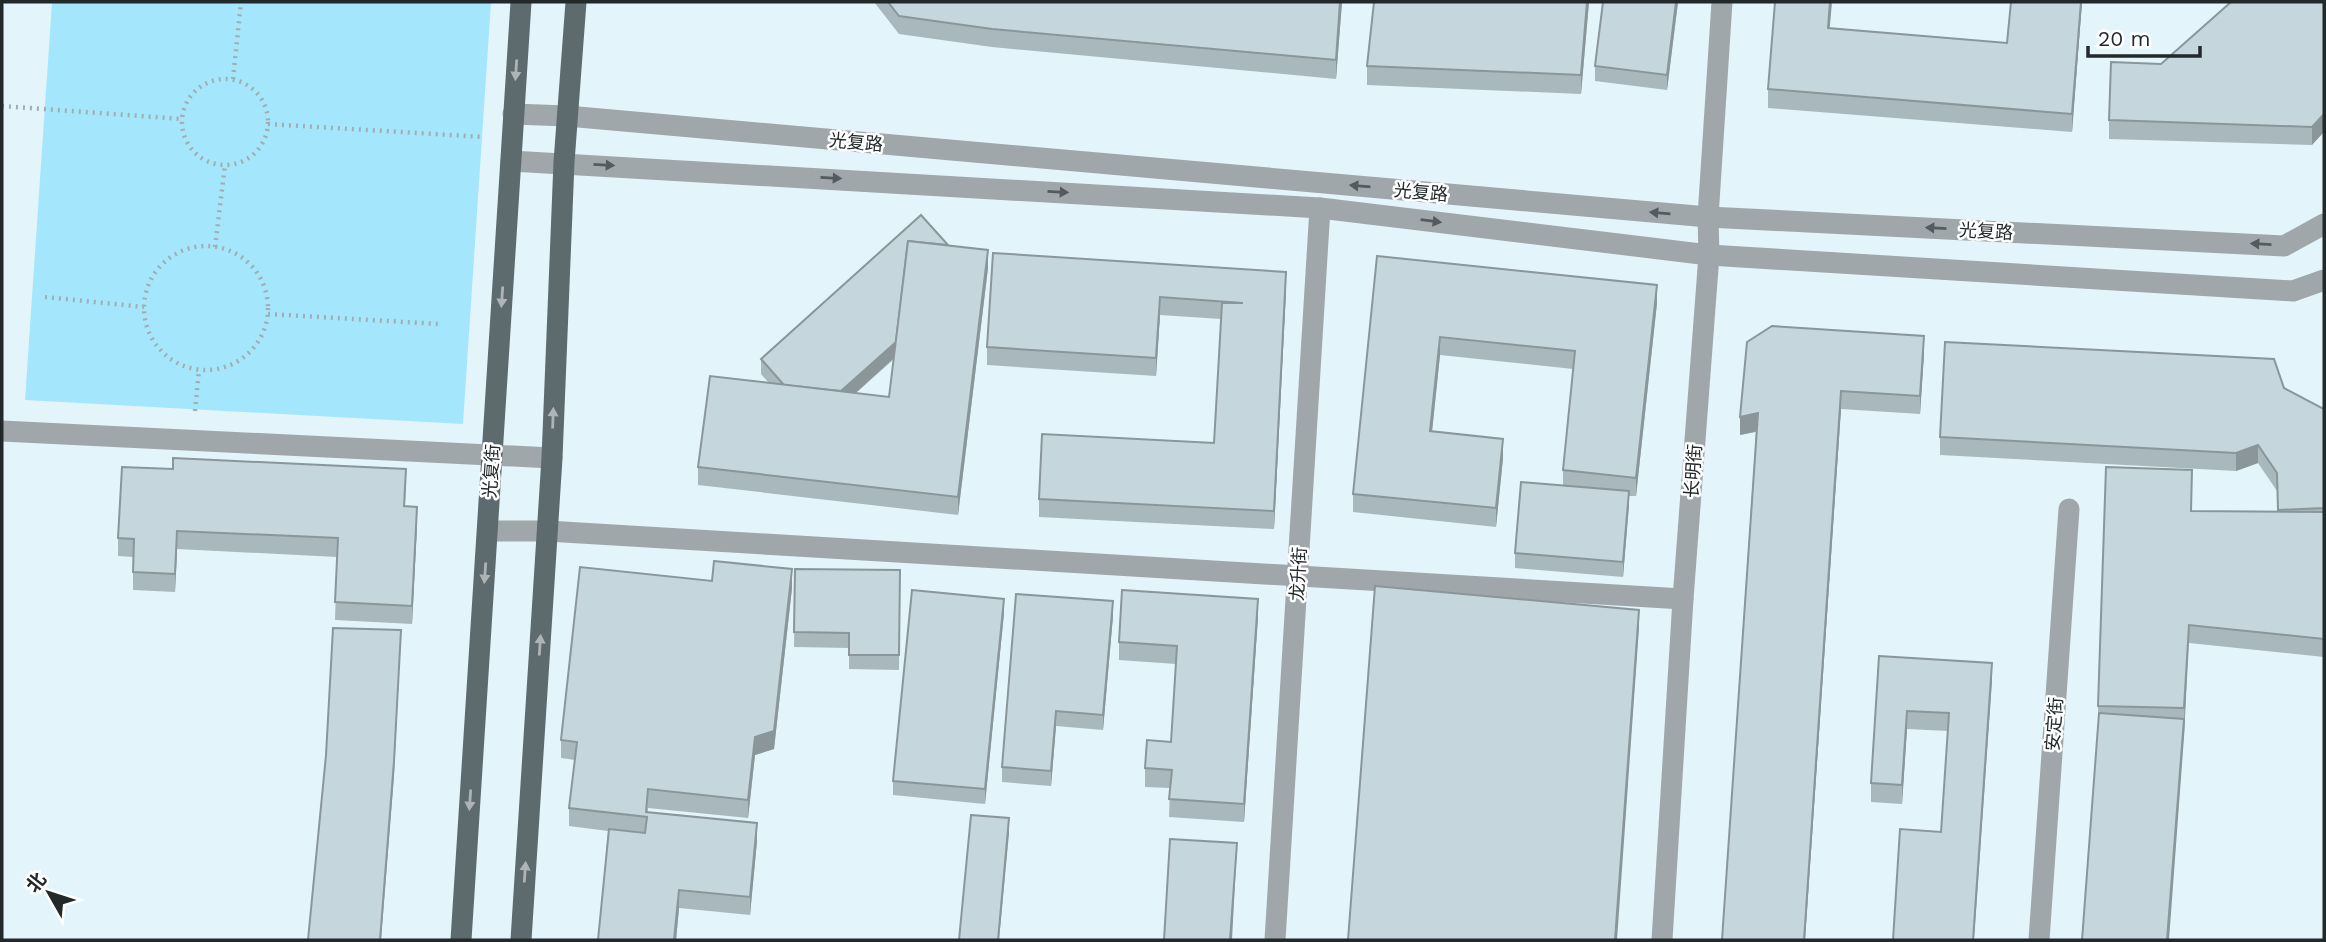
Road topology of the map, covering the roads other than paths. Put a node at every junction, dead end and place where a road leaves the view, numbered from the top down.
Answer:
1 (521, 2) edge
2 (576, 2) edge
3 (1722, 2) edge
4 (513, 114) junction
5 (567, 116) junction
6 (511, 161) junction
7 (564, 162) junction
8 (1320, 208) junction
9 (1709, 217) junction
10 (2324, 224) edge
11 (1709, 255) junction
12 (2324, 281) edge
13 (2, 431) edge
14 (492, 456) junction
15 (552, 458) junction
16 (2069, 509) dead end
17 (488, 531) junction
18 (547, 531) junction
19 (1297, 574) junction
20 (1683, 599) junction
21 (461, 940) edge
22 (521, 940) edge
23 (1275, 940) edge
24 (1662, 940) edge
25 (2039, 940) edge

1 -> 4 main road, 光复街
2 - 5 main road
3 - 9 street, 长明街
4 - 5 street, 光复路
4 - 6 main road, 光复街
5 - 7 main road
9 -> 5 street, 光复路
6 - 7 street, 光复路
6 -> 14 main road, 光复街
7 -> 8 street, 光复路
15 -> 7 main road
8 -> 11 street, 光复路
8 - 19 street, 龙升街
10 -> 9 street, 光复路
9 - 11 street, 长明街
11 - 12 street, 光复路
11 - 20 street, 长明街
13 - 14 street
14 - 15 street
14 - 17 main road, 光复街
15 - 18 main road
16 - 25 street, 安定街
17 - 18 street
17 -> 21 main road, 光复街
18 - 19 street
22 -> 18 main road
19 - 20 street
19 - 23 street, 龙升街
20 - 24 street, 长明街

